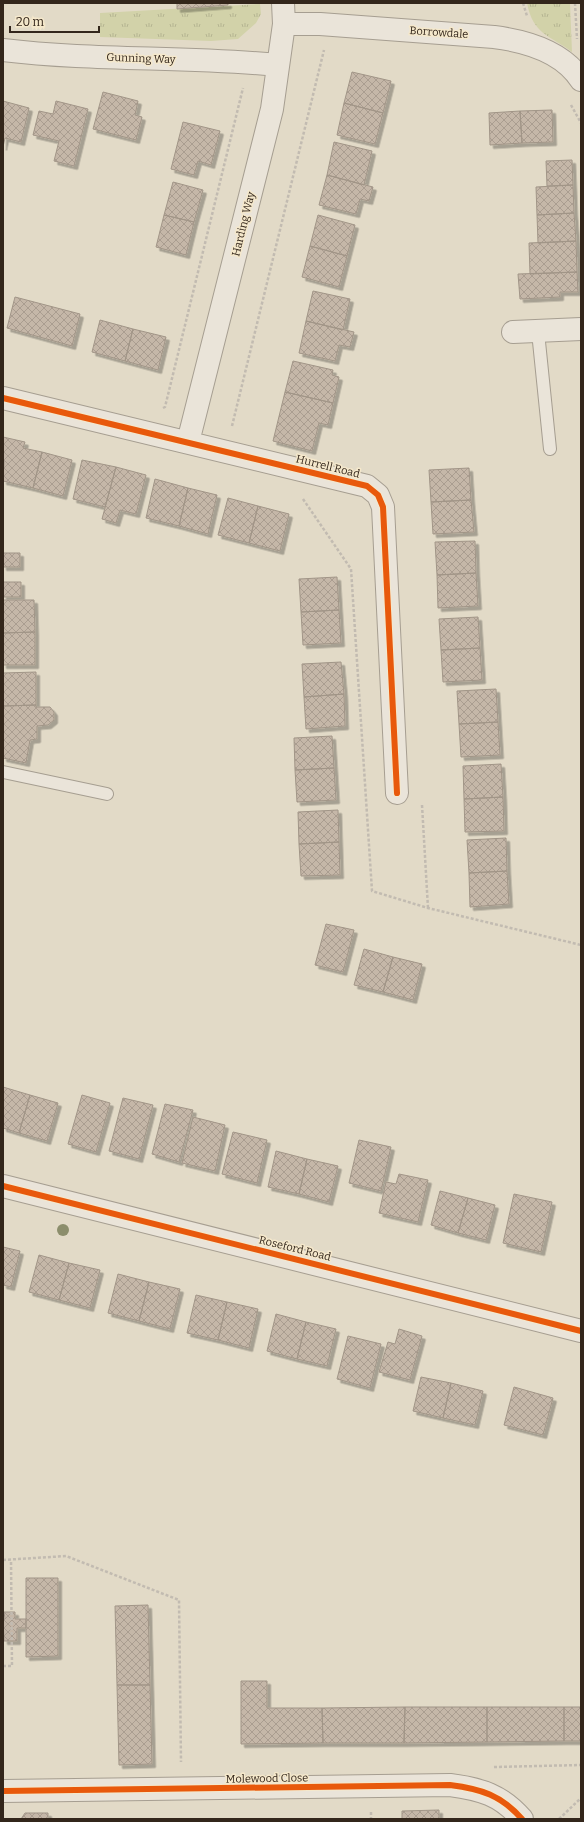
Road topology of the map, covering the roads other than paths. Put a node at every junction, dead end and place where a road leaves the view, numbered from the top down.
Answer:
1 (283, 3) edge
2 (284, 24) junction
3 (3, 50) edge
4 (278, 65) junction
5 (581, 80) edge
6 (581, 329) edge
7 (513, 332) dead end
8 (538, 332) junction
9 (3, 398) edge
10 (188, 442) junction
11 (550, 448) dead end
12 (3, 772) edge
13 (397, 793) dead end
14 (107, 794) dead end
15 (3, 1186) edge
16 (581, 1331) edge
17 (3, 1791) edge
18 (522, 1819) edge

1 - 2 street, Harding Way
2 - 4 street, Harding Way
2 - 5 street, Borrowdale
3 - 4 street, Gunning Way
4 - 10 street, Harding Way
6 - 8 street
7 - 8 street
8 - 11 lane
9 - 10 street, Hurrell Road
10 - 13 street, Hurrell Road
12 - 14 lane
15 - 16 street, Roseford Road
17 - 18 street, Molewood Close

